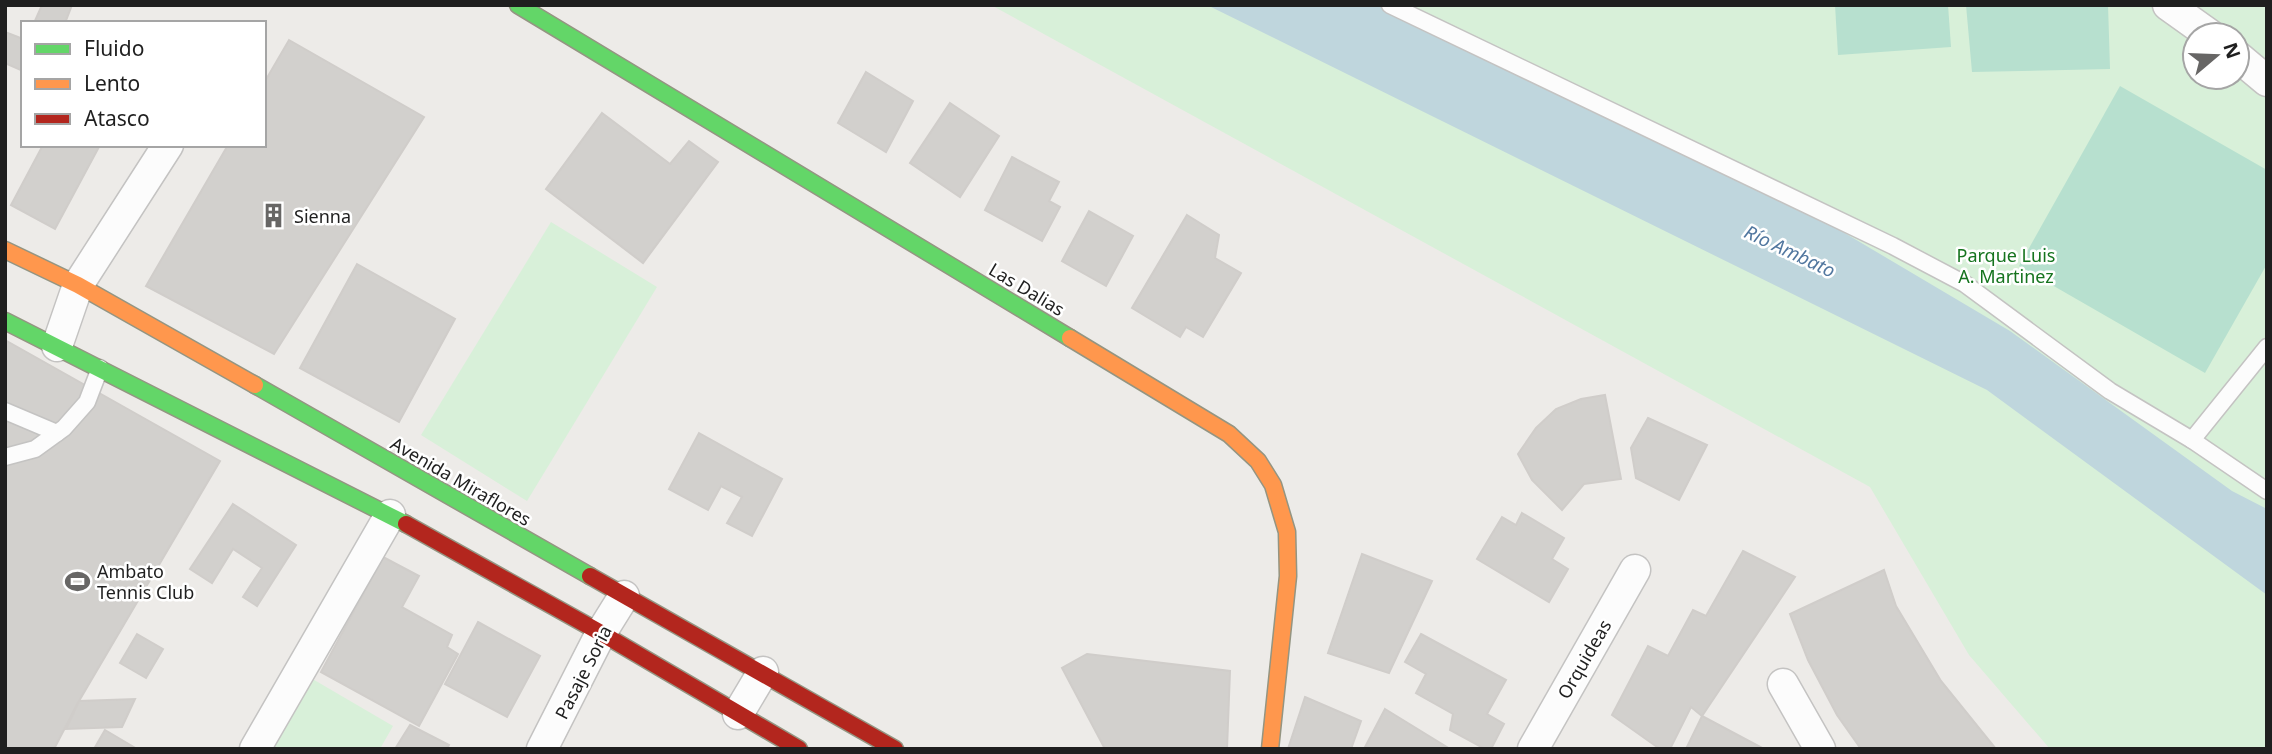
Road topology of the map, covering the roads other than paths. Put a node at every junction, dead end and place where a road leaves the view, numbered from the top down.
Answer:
1 (518, 5) edge
2 (1390, 5) edge
3 (2168, 5) edge
4 (2190, 21) edge
5 (2251, 68) edge
6 (2267, 81) edge
7 (167, 147) edge
8 (5, 250) edge
9 (78, 285) junction
10 (5, 321) edge
11 (57, 346) junction
12 (2267, 347) edge
13 (100, 368) junction
14 (5, 411) edge
15 (57, 433) junction
16 (2192, 440) junction
17 (5, 457) edge
18 (2267, 491) edge
19 (390, 515) junction
20 (1635, 570) dead end
21 (624, 596) junction
22 (601, 633) junction
23 (762, 672) junction
24 (1783, 684) dead end
25 (738, 714) junction
26 (256, 749) edge
27 (542, 749) edge
28 (799, 749) edge
29 (895, 749) edge
30 (1270, 749) edge
31 (1533, 749) edge
32 (1820, 749) edge

1 - 30 main road, Las Dalias
2 - 16 lane
3 - 4 street
5 - 6 street
7 - 9 street
8 - 9 main road, Avenida Miraflores
9 - 11 street
9 - 21 main road, Avenida Miraflores
10 - 11 main road
11 - 13 main road
12 - 16 lane
13 - 15 lane
13 - 19 main road
14 - 15 lane
15 - 17 lane
16 - 18 lane
19 - 22 main road
19 - 26 street
20 - 31 street, Orquideas
21 - 22 street, Pasaje Soria
21 - 23 main road, Avenida Miraflores
22 - 25 main road
22 - 27 street, Pasaje Soria
23 - 25 street
23 - 29 main road, Avenida Miraflores
24 - 32 street
25 - 28 main road

